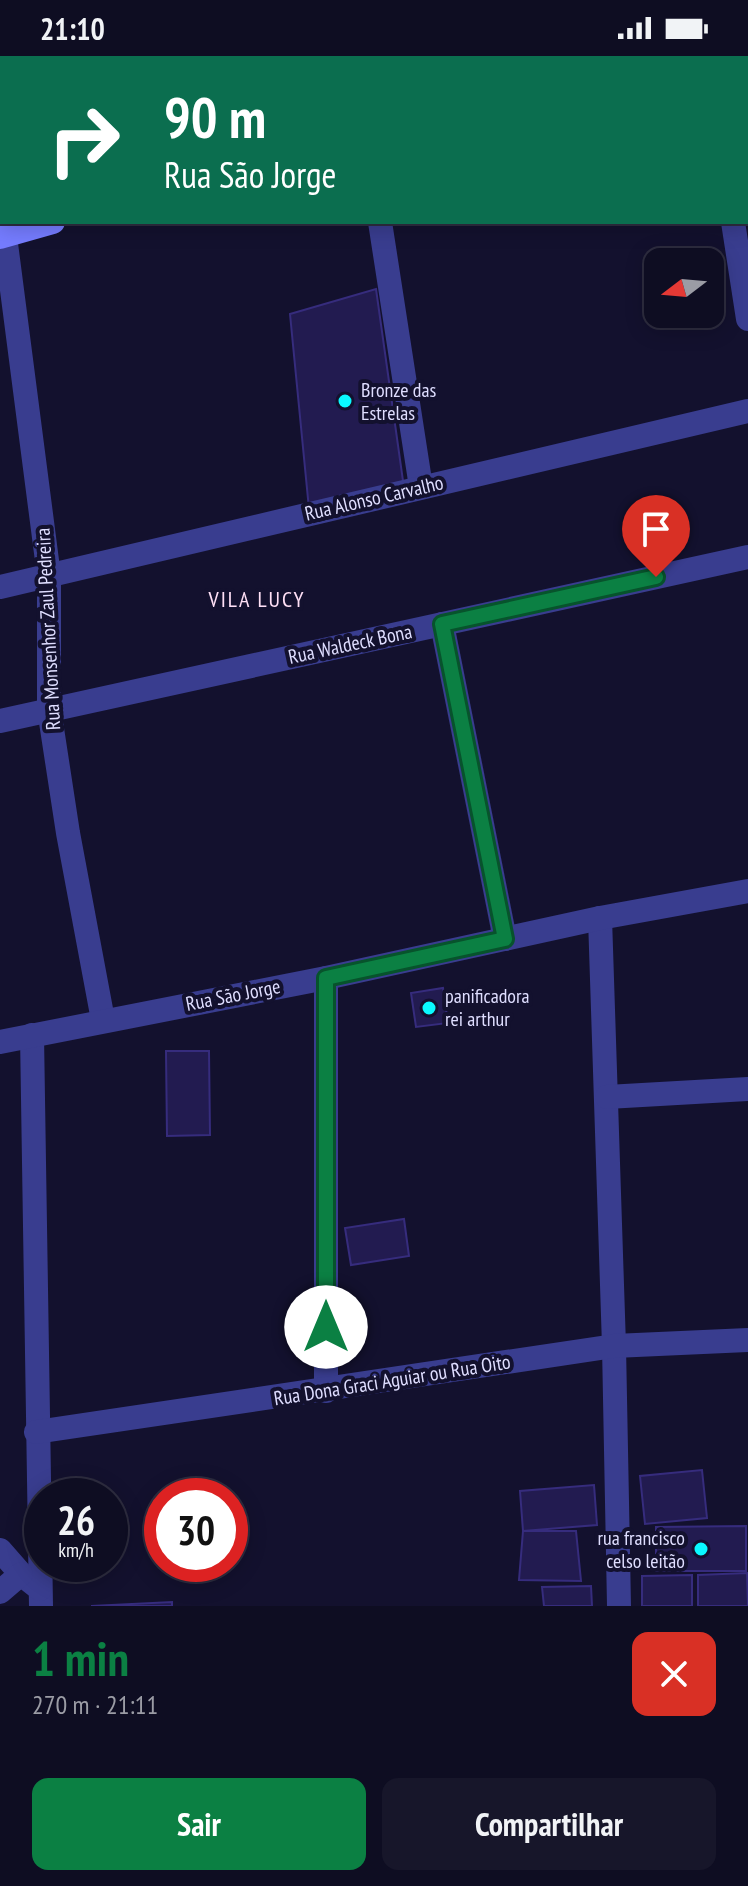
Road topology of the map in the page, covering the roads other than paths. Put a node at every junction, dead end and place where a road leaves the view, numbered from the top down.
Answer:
1 (46, 224) edge
2 (380, 224) edge
3 (733, 224) edge
4 (2, 237) edge
5 (748, 319) edge
6 (748, 411) edge
7 (421, 487) junction
8 (748, 557) edge
9 (49, 576) junction
10 (0, 587) edge
11 (442, 624) junction
12 (49, 709) junction
13 (0, 721) edge
14 (748, 891) edge
15 (600, 918) junction
16 (505, 939) junction
17 (326, 978) junction
18 (103, 1020) junction
19 (32, 1035) junction
20 (0, 1042) edge
21 (748, 1089) edge
22 (607, 1097) junction
23 (748, 1340) edge
24 (614, 1346) junction
25 (326, 1391) junction
26 (36, 1432) junction
27 (0, 1550) edge
28 (34, 1590) edge
29 (0, 1592) edge
30 (619, 1606) edge

1 - 4 street
2 - 7 street
3 - 5 street
4 - 9 street, Rua Monsenhor Zaul Pedreira
6 - 7 street, Rua Alonso Carvalho
7 - 9 street, Rua Alonso Carvalho
8 - 11 street, Rua Waldeck Bona
9 - 10 street, Rua Alonso Carvalho
9 - 12 street, Rua Monsenhor Zaul Pedreira
11 - 12 street, Rua Waldeck Bona
11 - 16 street
12 - 13 street, Rua Waldeck Bona
12 - 18 street, Rua Monsenhor Zaul Pedreira
14 - 15 street, Rua São Jorge
15 - 16 street, Rua São Jorge
15 - 22 street
16 - 17 street, Rua São Jorge
17 - 18 street, Rua São Jorge
17 - 25 street
18 - 19 street, Rua São Jorge
19 - 20 street, Rua São Jorge
19 - 26 street
21 - 22 street
22 - 24 street
23 - 24 street, Rua Dona Graci Aguiar ou Rua Oito
24 - 25 street, Rua Dona Graci Aguiar ou Rua Oito
24 - 30 street
25 - 26 street, Rua Dona Graci Aguiar ou Rua Oito
26 - 28 street
27 - 28 street
28 - 29 street

